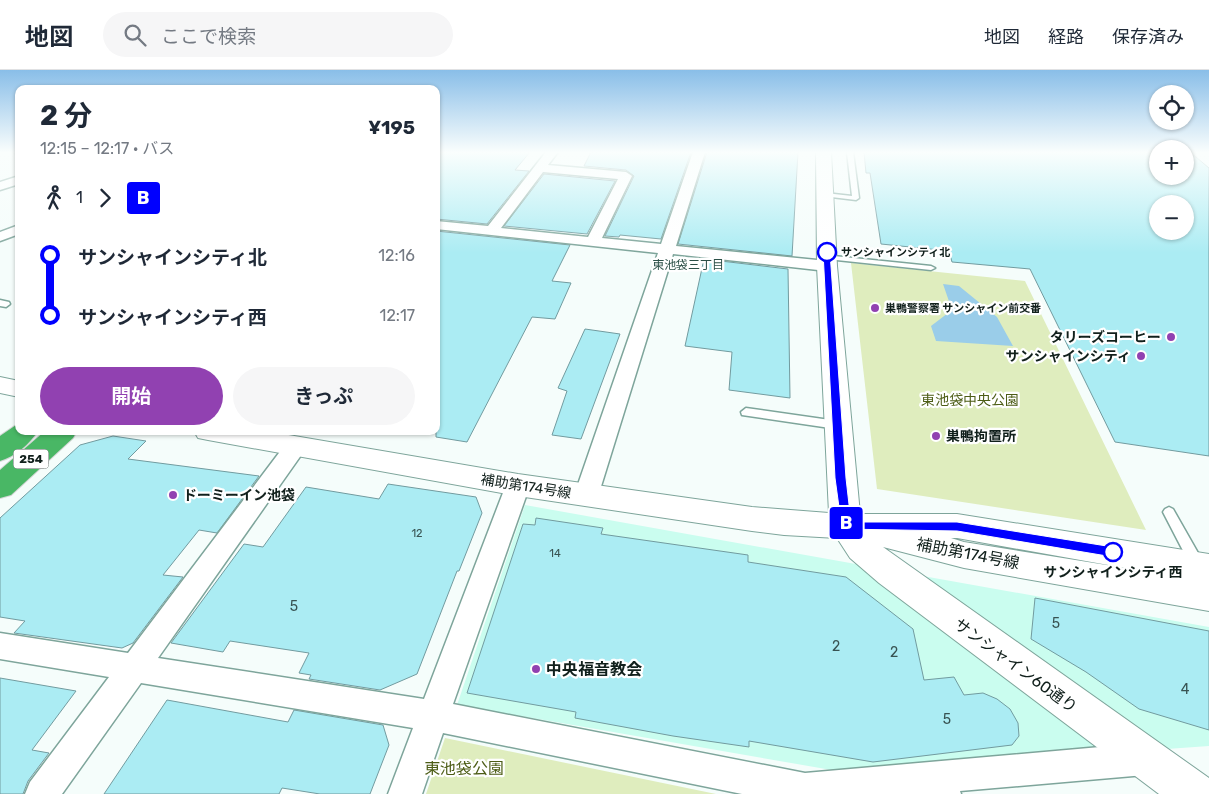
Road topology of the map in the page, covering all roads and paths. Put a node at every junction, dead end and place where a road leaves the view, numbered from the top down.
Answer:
1 (526, 186) edge
2 (621, 186) edge
3 (688, 186) edge
4 (825, 186) edge
5 (854, 186) edge
6 (825, 195) junction
7 (440, 225) edge
8 (0, 226) edge
9 (15, 229) edge
10 (492, 230) junction
11 (15, 231) edge
12 (0, 237) edge
13 (594, 241) junction
14 (666, 249) junction
15 (827, 262) junction
16 (931, 268) dead end
17 (0, 384) edge
18 (15, 388) edge
19 (746, 412) dead end
20 (837, 425) junction
21 (19, 435) edge
22 (58, 435) edge
23 (231, 435) edge
24 (296, 446) junction
25 (0, 451) edge
26 (518, 485) junction
27 (0, 487) edge
28 (586, 496) junction
29 (1169, 512) dead end
30 (846, 526) junction
31 (1203, 567) edge
32 (1209, 596) edge
33 (0, 646) edge
34 (134, 668) junction
35 (434, 716) junction
36 (1145, 759) junction
37 (939, 785) edge
38 (42, 794) edge
39 (405, 794) edge
40 (1195, 794) edge

1 - 10 street
2 - 13 street
3 - 14 street
4 - 6 street
5 - 6 lane
6 - 15 street
7 - 10 street
8 - 9 street
10 - 13 street
11 - 12 street
13 - 14 street
14 - 15 street
14 - 28 street
15 - 16 lane
15 - 20 street
17 - 18 street
19 - 20 lane
20 - 30 street
21 - 25 highway, 254
22 - 27 highway, 254
23 - 24 street, 補助第174号線
24 - 26 street, 補助第174号線
24 - 34 street
26 - 28 street, 補助第174号線
26 - 35 street
28 - 30 street, 補助第174号線
29 - 31 lane
30 - 31 street, 補助第174号線
30 - 32 street, 補助第174号線
30 - 36 street, サンシャイン60通り
33 - 34 street
34 - 35 street
34 - 38 street
35 - 37 street
35 - 39 street
36 - 37 street
36 - 40 street, サンシャイン60通り

